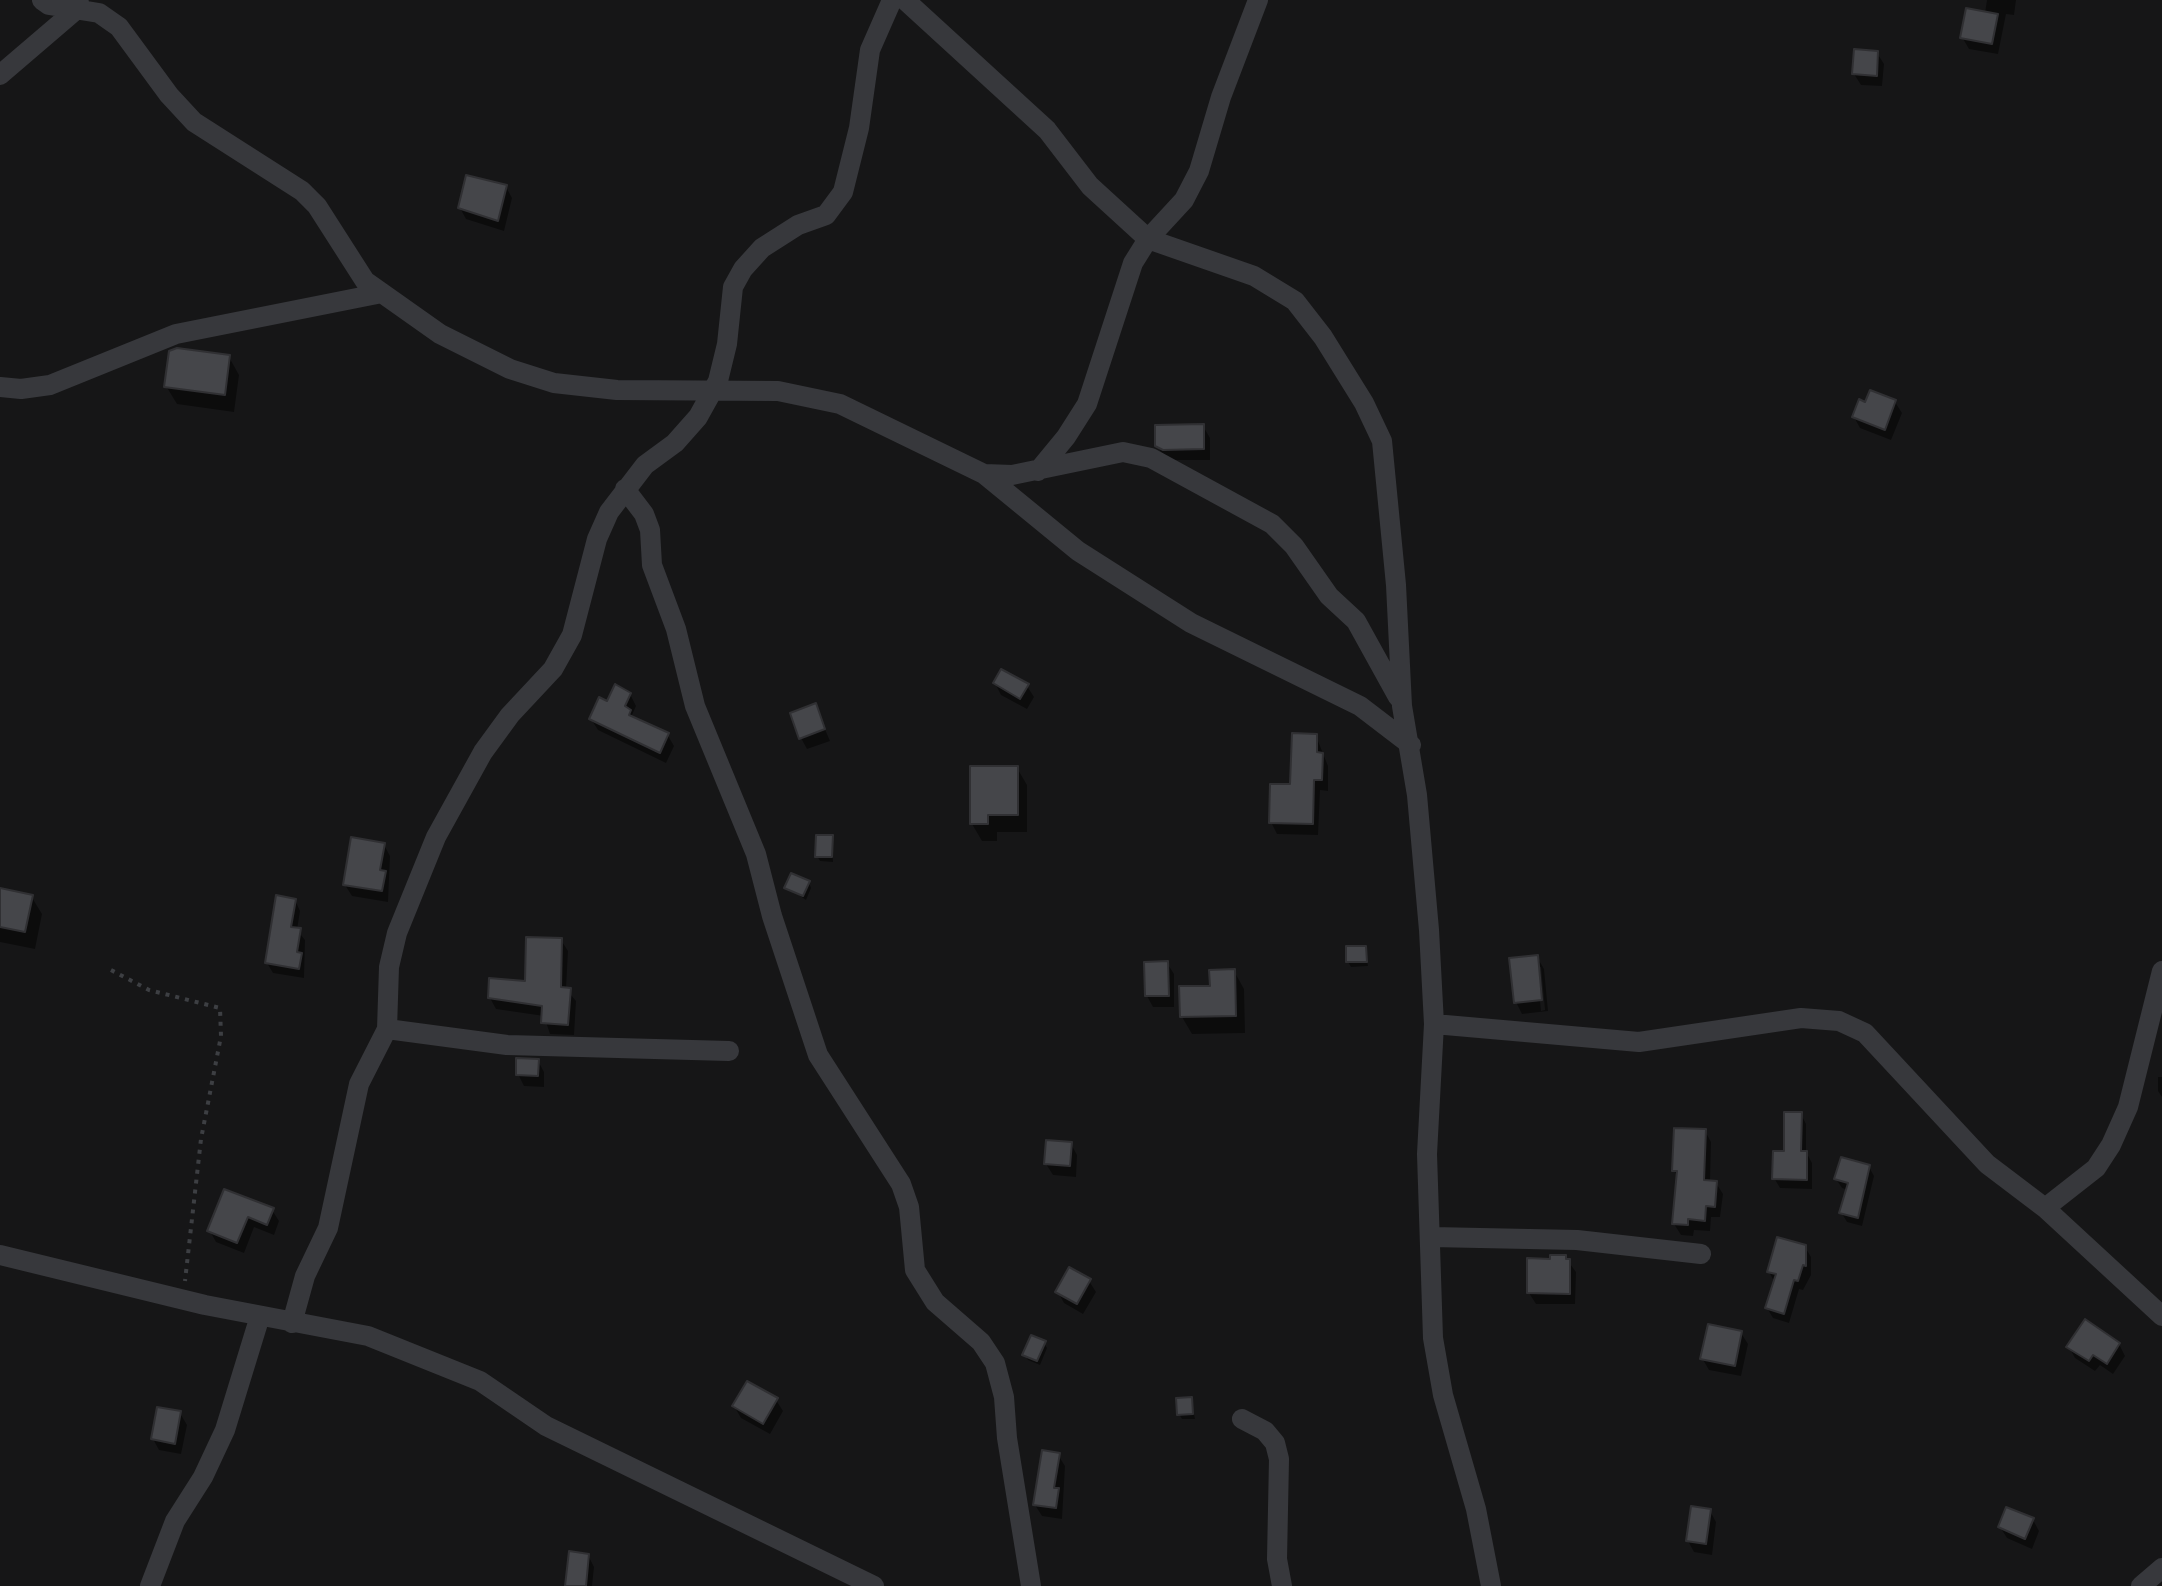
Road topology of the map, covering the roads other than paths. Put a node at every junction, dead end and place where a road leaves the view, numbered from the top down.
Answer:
1 (42, 0) edge
2 (892, 0) edge
3 (905, 0) edge
4 (1258, 0) edge
5 (78, 5) edge
6 (0, 75) edge
7 (1148, 239) junction
8 (382, 293) junction
9 (0, 387) edge
10 (710, 393) junction
11 (1038, 471) junction
12 (984, 474) junction
13 (625, 489) junction
14 (1402, 706) junction
15 (1411, 745) junction
16 (2162, 971) edge
17 (1434, 1024) junction
18 (387, 1029) junction
19 (729, 1051) dead end
20 (2045, 1208) junction
21 (1432, 1237) junction
22 (1701, 1254) dead end
23 (0, 1255) edge
24 (260, 1316) junction
25 (2162, 1316) edge
26 (292, 1323) junction
27 (1242, 1419) dead end
28 (2162, 1568) edge
29 (150, 1586) edge
30 (874, 1586) edge
31 (1031, 1586) edge
32 (1282, 1586) edge
33 (1491, 1586) edge
34 (2141, 1586) edge

1 - 5 street
2 - 10 street
3 - 7 street
4 - 7 street
5 - 6 street
5 - 8 street
7 - 11 street
7 - 14 street
8 - 9 street
8 - 10 street
10 - 12 street
10 - 13 street
11 - 12 street
11 - 14 street
12 - 15 street
13 - 18 street
13 - 31 street
14 - 15 street
15 - 17 street
16 - 20 street
17 - 20 street
17 - 21 street
18 - 19 street
18 - 26 street
20 - 25 street
21 - 22 street
21 - 33 street
23 - 24 street
24 - 26 street
24 - 29 street
26 - 30 street
27 - 32 street
28 - 34 street

